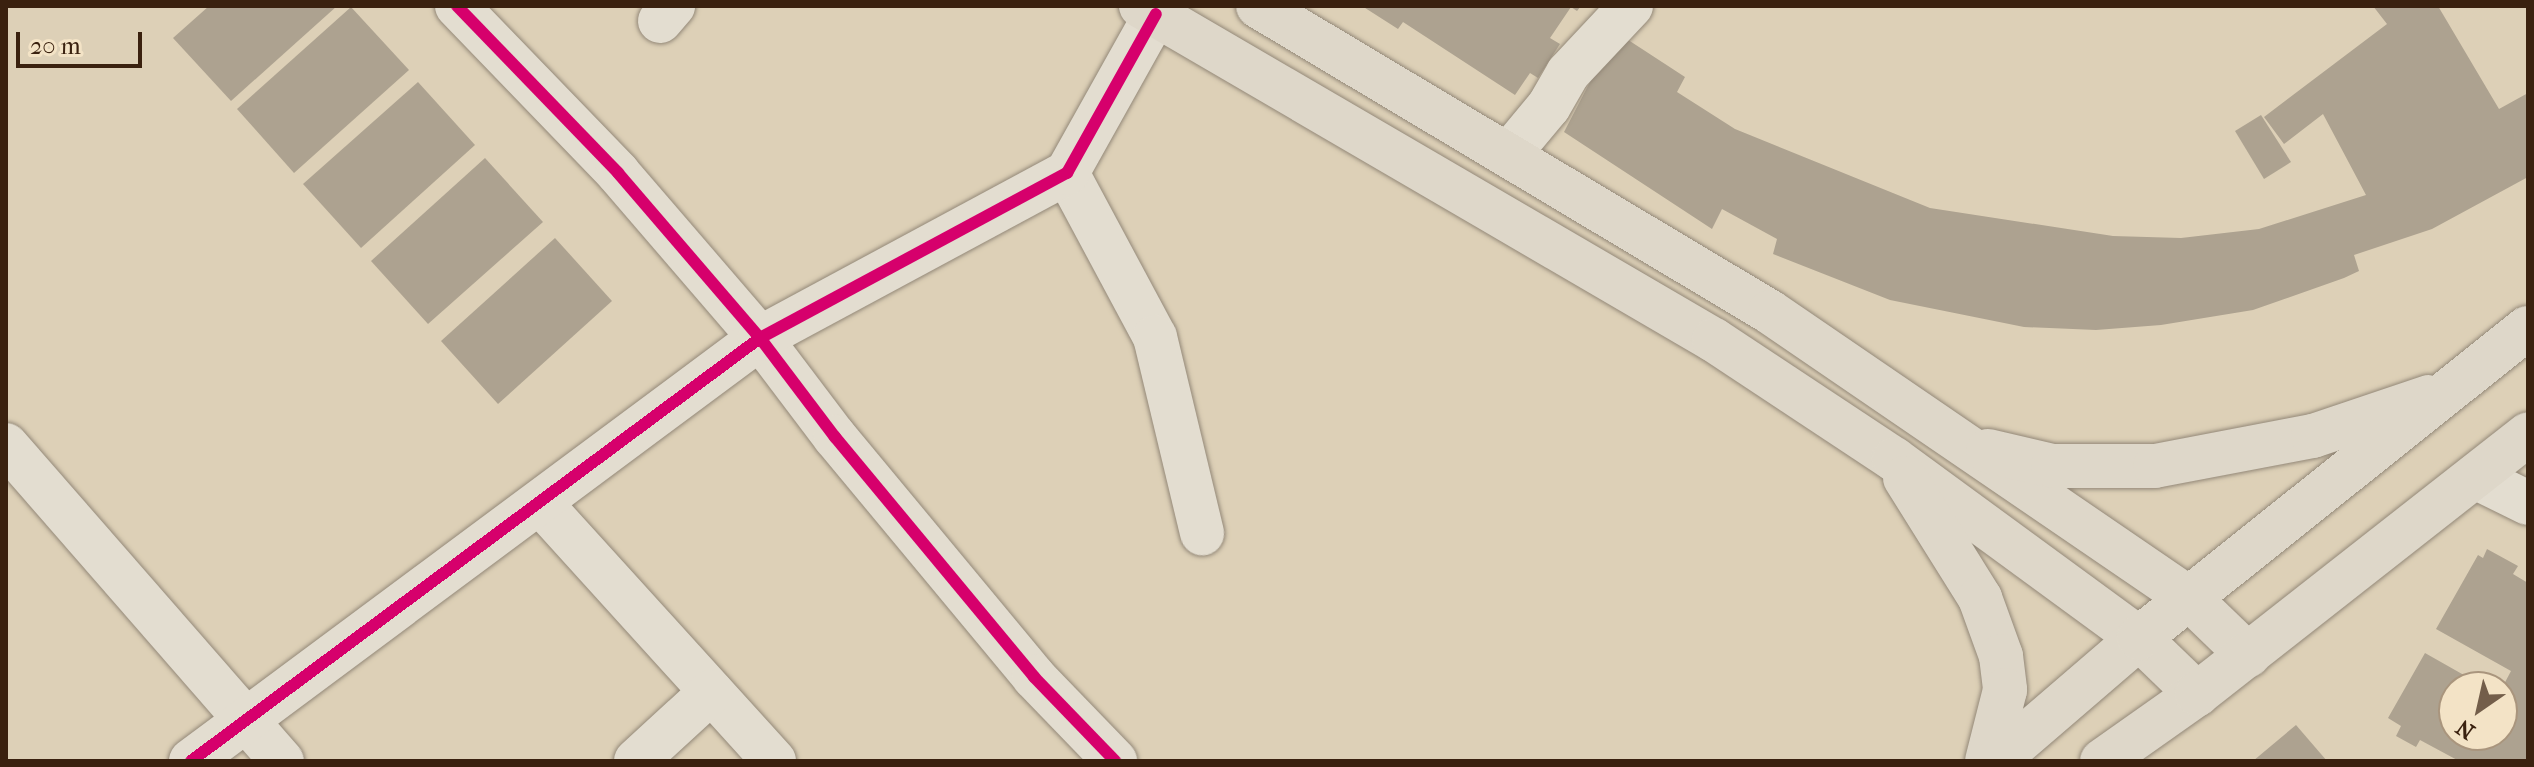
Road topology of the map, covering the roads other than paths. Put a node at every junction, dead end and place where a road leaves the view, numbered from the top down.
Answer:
1 (457, 6) edge
2 (1258, 6) edge
3 (1631, 6) edge
4 (1149, 10) edge
5 (1509, 154) junction
6 (1067, 173) junction
7 (2528, 328) edge
8 (760, 338) junction
9 (2450, 390) junction
10 (2525, 440) edge
11 (6, 445) edge
12 (1965, 446) junction
13 (1894, 459) junction
14 (2475, 477) junction
15 (2528, 503) edge
16 (541, 504) junction
17 (1202, 533) dead end
18 (2190, 599) junction
19 (2139, 638) junction
20 (2248, 655) junction
21 (711, 692) junction
22 (2197, 694) junction
23 (246, 720) junction
24 (191, 761) edge
25 (282, 761) edge
26 (636, 761) edge
27 (774, 761) edge
28 (1115, 761) edge
29 (1987, 761) edge
30 (1996, 761) edge
31 (2102, 761) edge

1 - 8 street
2 - 5 main road
3 - 5 street
4 - 6 street
4 - 13 main road
5 - 12 main road
6 - 8 street
6 - 17 street
7 - 9 main road
8 - 16 street
8 - 28 street
9 - 12 main road
9 - 18 main road
10 - 14 main road
11 - 23 street
12 - 18 main road
13 - 19 main road
13 - 29 main road
14 - 15 street
14 - 20 main road
16 - 21 street
16 - 23 street
18 - 19 main road
18 - 20 main road
19 - 22 main road
19 - 30 main road
20 - 22 main road
21 - 26 street
21 - 27 street
22 - 31 main road
23 - 24 street
23 - 25 street

